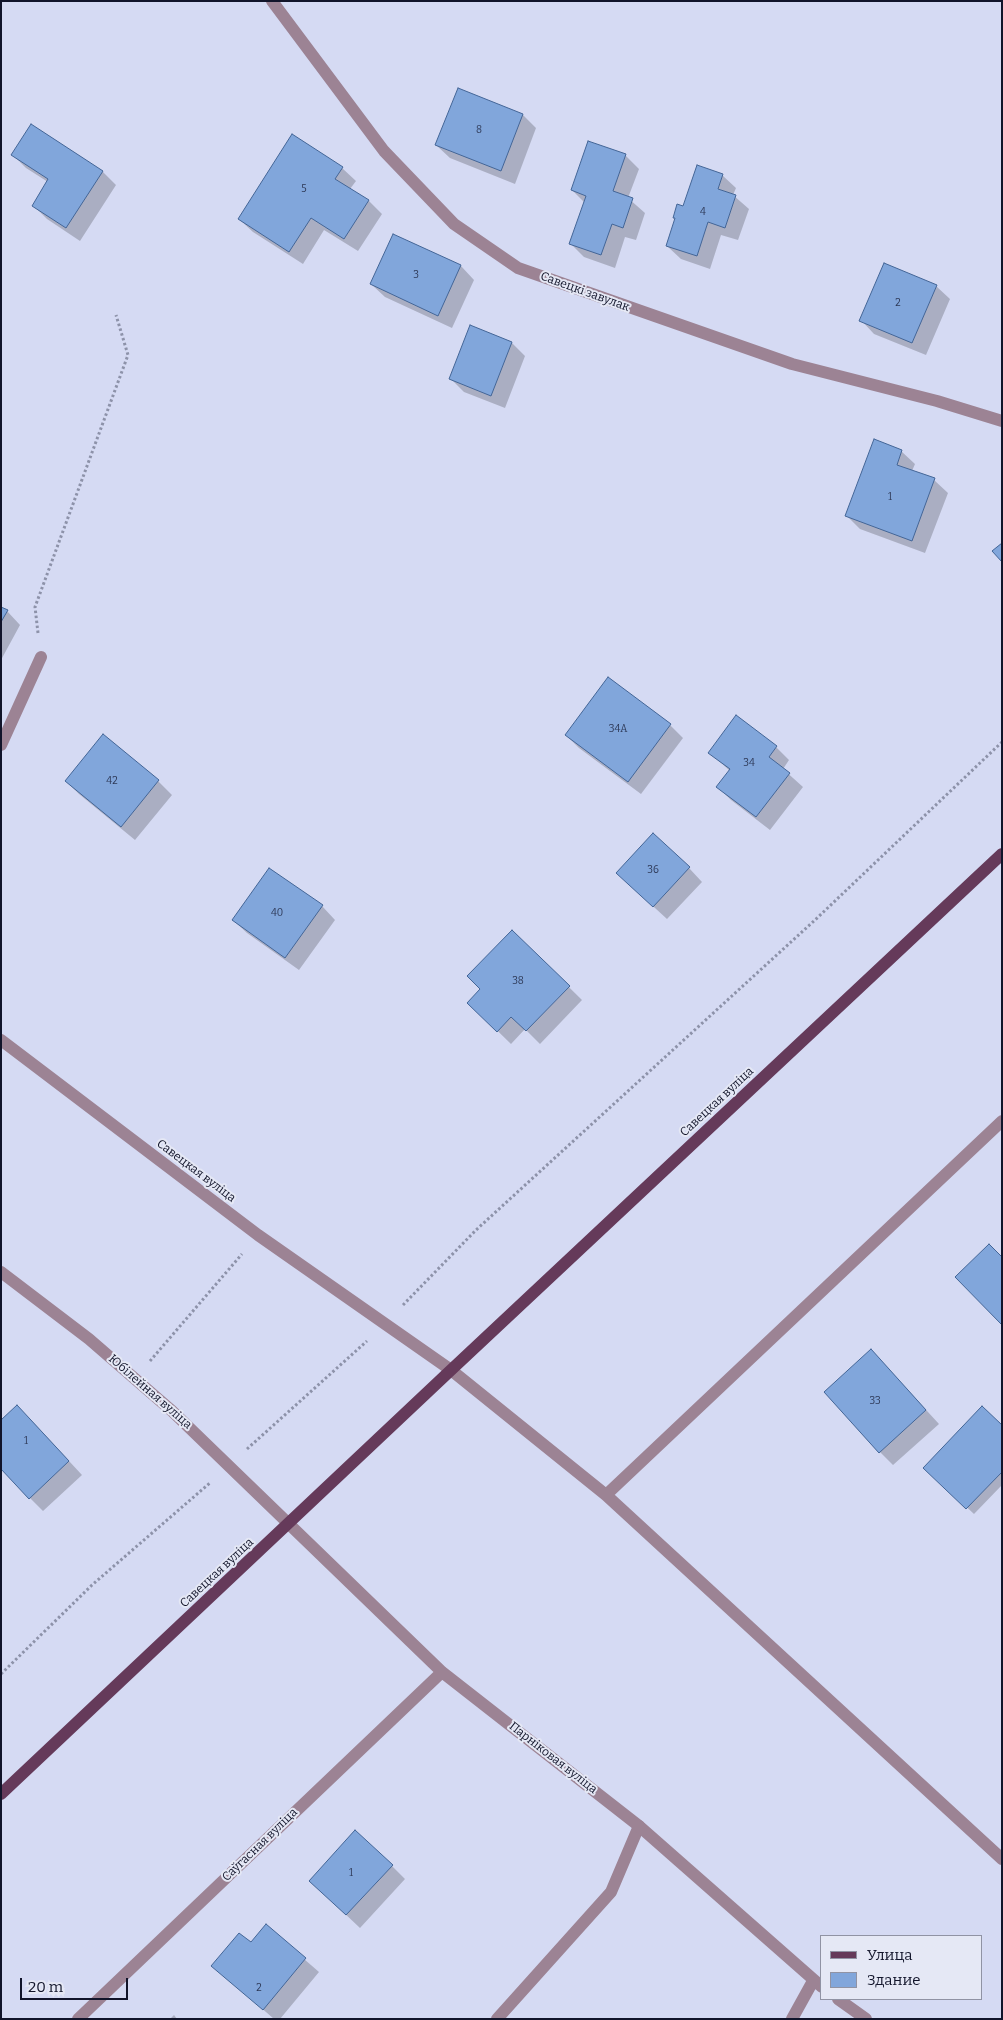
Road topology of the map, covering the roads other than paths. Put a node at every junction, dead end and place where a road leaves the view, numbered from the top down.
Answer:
1 (272, 1) edge
2 (1002, 421) edge
3 (41, 657) road end
4 (1, 745) edge
5 (1002, 854) edge
6 (1, 1040) edge
7 (1002, 1120) edge
8 (1, 1272) edge
9 (451, 1370) junction
10 (606, 1495) junction
11 (290, 1523) junction
12 (442, 1672) junction
13 (1, 1794) edge
14 (639, 1826) junction
15 (1002, 1859) edge
16 (817, 1984) edge
17 (839, 2000) edge
18 (78, 2019) edge
19 (497, 2019) edge
20 (792, 2019) edge
21 (866, 2019) edge

1 - 2 street, Савецкі завулак
3 - 4 street
5 - 9 main road, Савецкая вуліца
6 - 9 street, Савецкая вуліца
7 - 10 street
8 - 11 street, Юбілейная вуліца
9 - 10 street
9 - 11 main road, Савецкая вуліца
10 - 15 street
11 - 12 street, Парніковая вуліца
11 - 13 main road, Савецкая вуліца
12 - 14 street, Парніковая вуліца
12 - 18 street, Саўгасная вуліца
14 - 16 street, Парніковая вуліца
14 - 19 street
16 - 20 street
17 - 21 street

